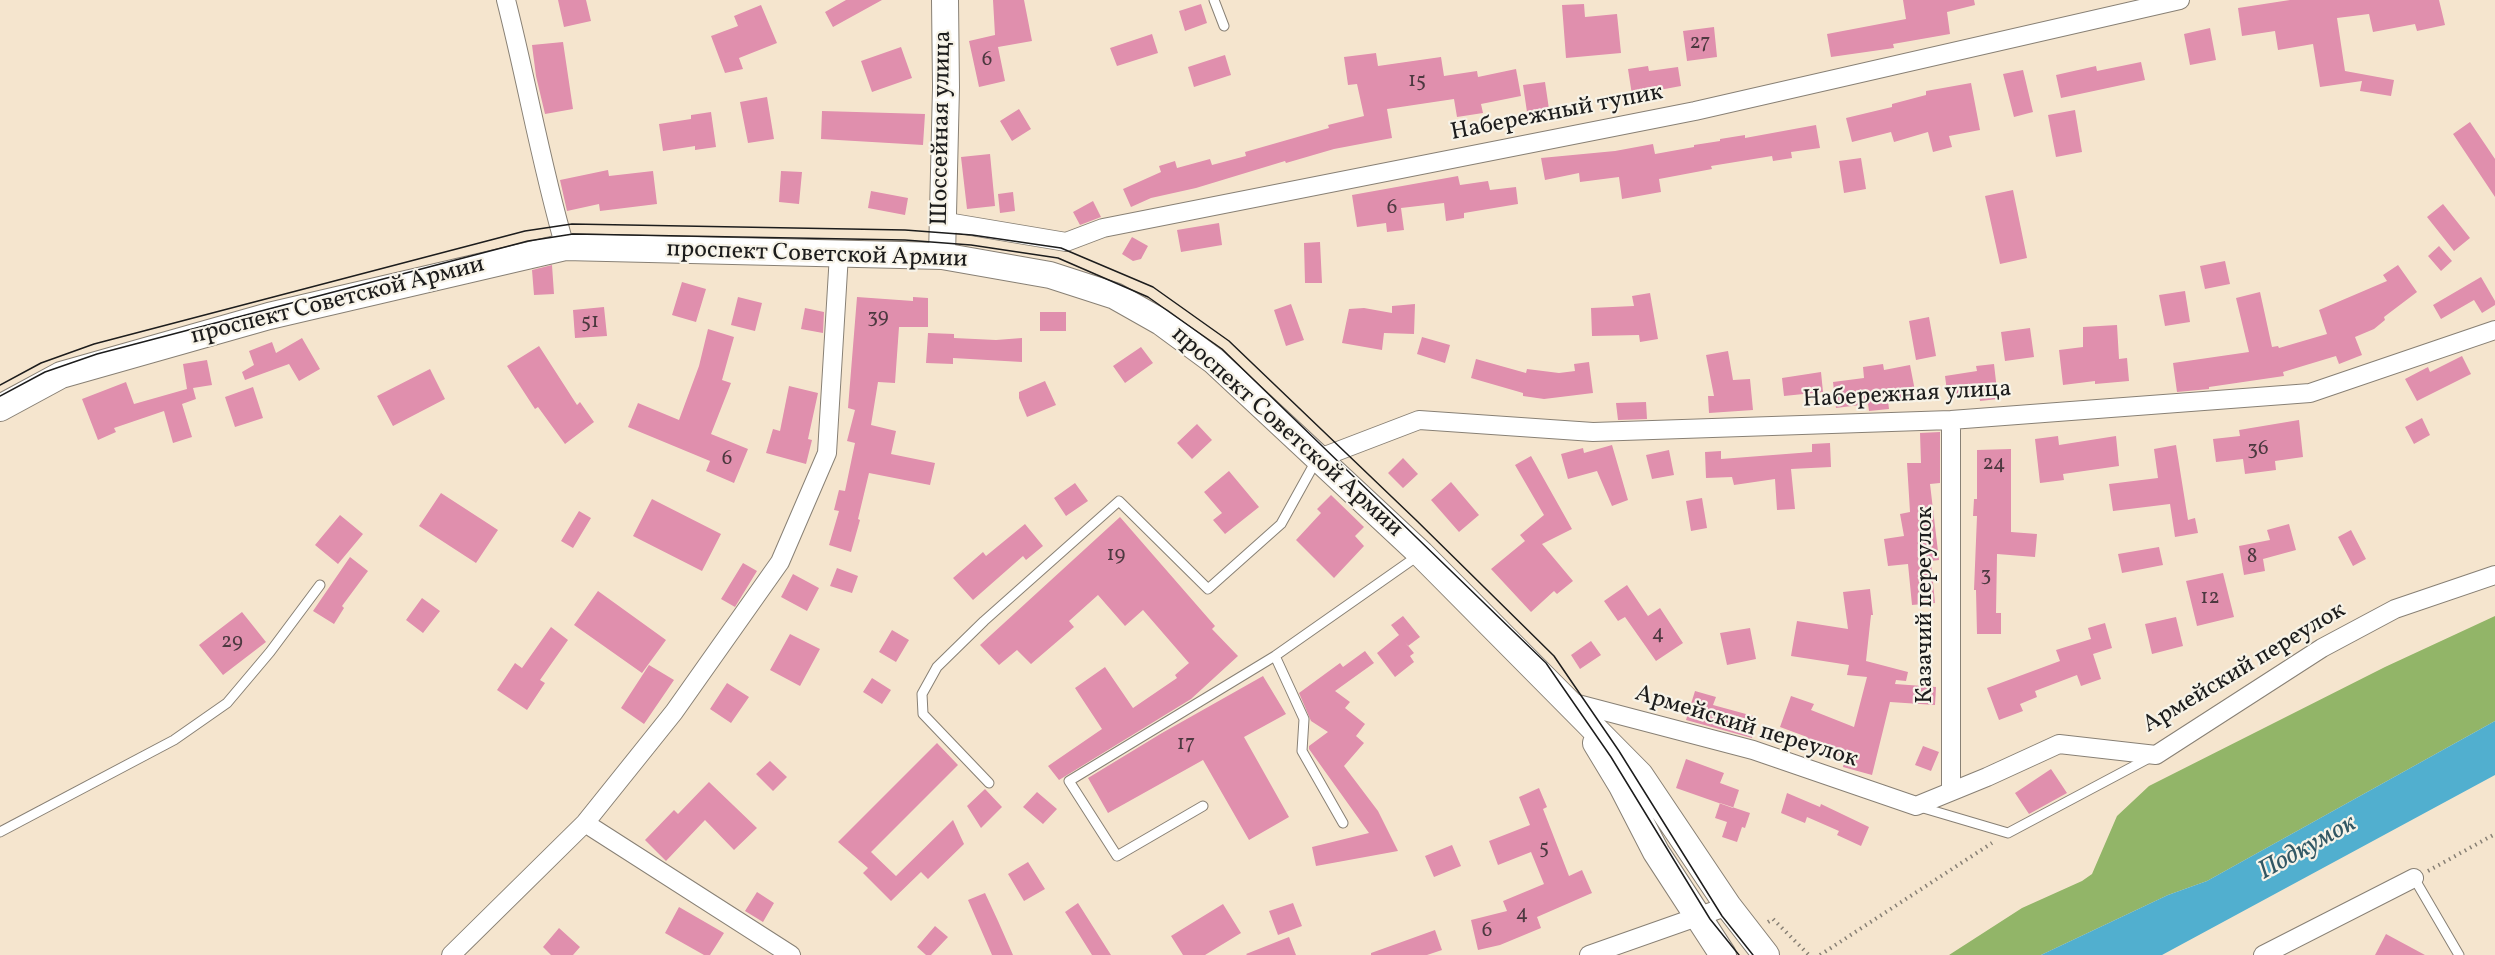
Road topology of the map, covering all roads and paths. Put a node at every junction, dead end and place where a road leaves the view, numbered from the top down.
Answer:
1 (506, 0) edge
2 (945, 0) edge
3 (1214, 0) edge
4 (2180, 0) edge
5 (1224, 26) dead end
6 (941, 221) junction
7 (566, 246) junction
8 (839, 254) junction
9 (942, 256) junction
10 (2495, 330) edge
11 (0, 408) edge
12 (1951, 420) junction
13 (1317, 459) junction
14 (1421, 554) junction
15 (2495, 575) edge
16 (320, 585) dead end
17 (1275, 656) junction
18 (1570, 702) junction
19 (2156, 755) junction
20 (989, 783) dead end
21 (1951, 791) junction
22 (1203, 806) dead end
23 (1916, 806) junction
24 (585, 823) junction
25 (1343, 823) dead end
26 (0, 832) edge
27 (2008, 833) junction
28 (2495, 834) edge
29 (2414, 878) junction
30 (1728, 906) junction
31 (1698, 918) junction
32 (1762, 942) edge
33 (451, 955) edge
34 (791, 955) edge
35 (1589, 955) edge
36 (1723, 955) edge
37 (1809, 955) edge
38 (1820, 955) edge
39 (2263, 955) edge
40 (2459, 955) edge

1 - 7 street
2 - 6 main road, Шоссейная улица
3 - 5 lane
4 - 6 street, Набережный тупик
6 - 9 main road, Шоссейная улица
7 - 8 main road, проспект Советской Армии
7 - 11 main road, проспект Советской Армии
8 - 9 main road, проспект Советской Армии
8 - 24 street
9 - 13 main road, проспект Советской Армии
10 - 12 street, Набережная улица
12 - 13 street, Набережная улица
12 - 21 street, Казачий переулок
13 - 14 main road, проспект Советской Армии
13 - 20 lane
14 - 17 lane
14 - 18 main road, проспект Советской Армии
15 - 19 street, Армейский переулок
16 - 26 lane
17 - 22 lane
17 - 25 lane
18 - 23 street, Армейский переулок
18 - 30 main road, проспект Советской Армии
18 - 31 main road, проспект Советской Армии
19 - 21 street, Армейский переулок
19 - 27 lane
21 - 23 street, Армейский переулок
23 - 27 lane
24 - 33 street
24 - 34 street
27 - 38 path
28 - 29 path
29 - 39 street
29 - 40 lane
30 - 31 street
30 - 32 main road, проспект Советской Армии
31 - 35 street
31 - 36 main road, проспект Советской Армии
32 - 37 path

